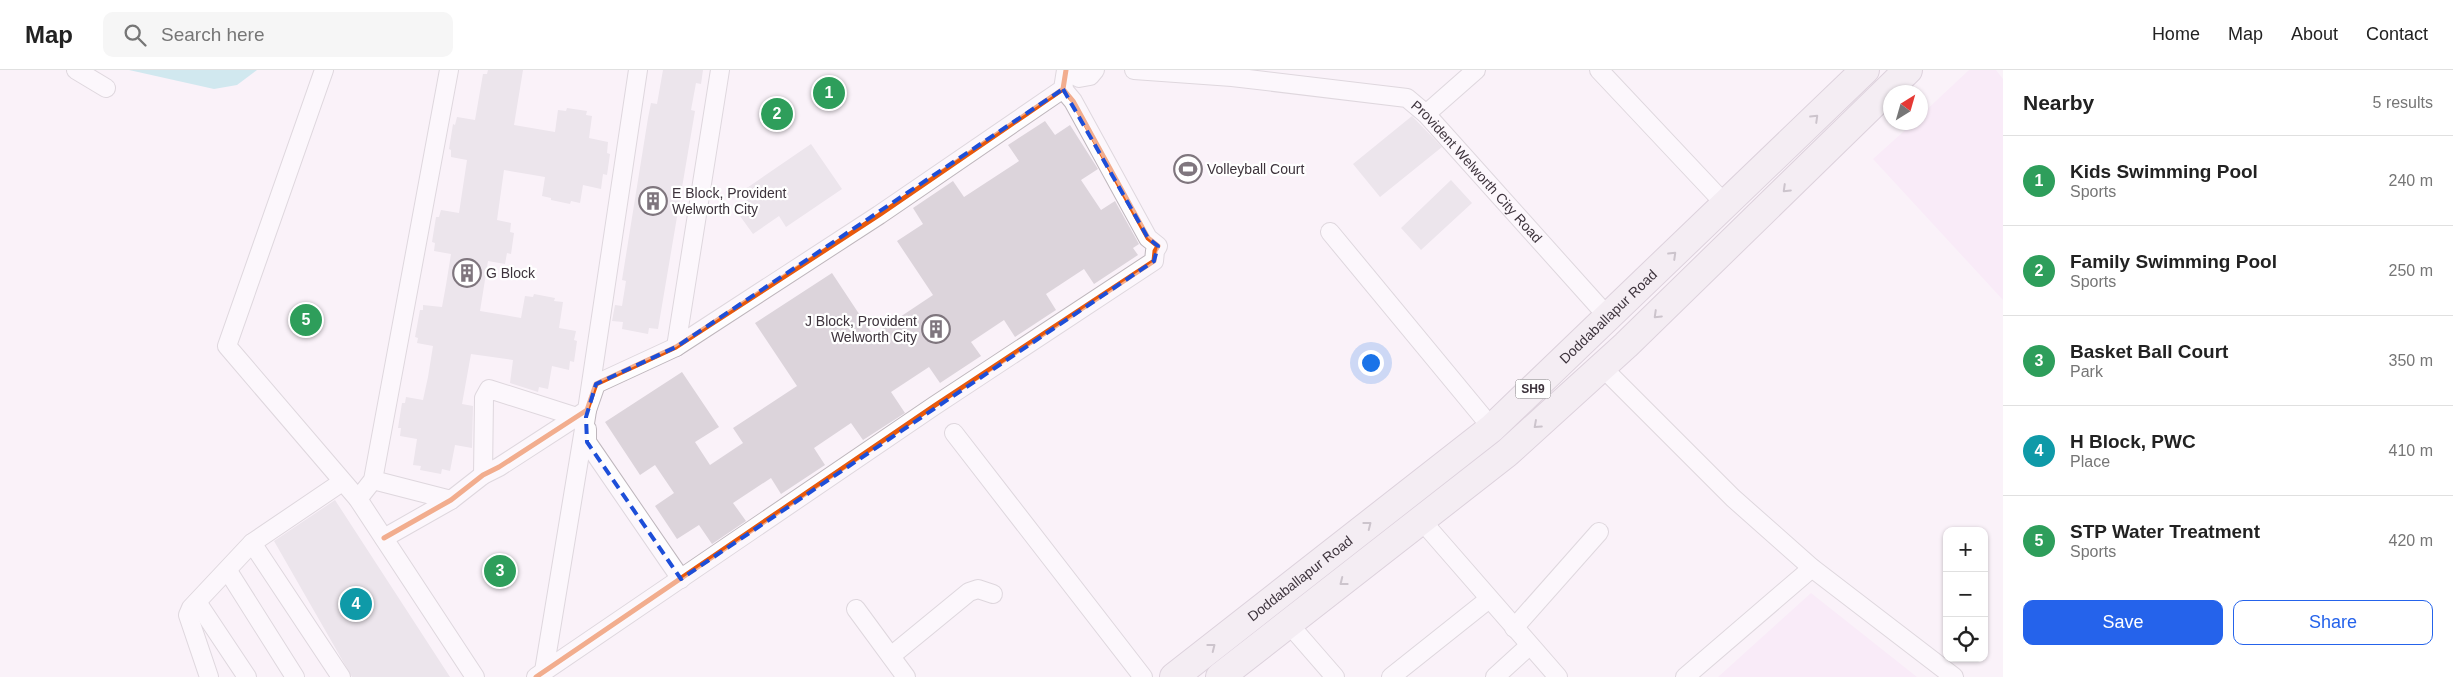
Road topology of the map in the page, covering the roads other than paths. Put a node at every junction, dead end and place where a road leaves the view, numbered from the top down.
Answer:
1 (76, 70) edge
2 (324, 70) edge
3 (449, 70) edge
4 (638, 70) edge
5 (650, 70) edge
6 (720, 70) edge
7 (1067, 70) edge
8 (1095, 70) edge
9 (1134, 70) edge
10 (1476, 70) edge
11 (1599, 70) edge
12 (1865, 70) edge
13 (1908, 70) edge
14 (1235, 74) edge
15 (106, 88) dead end
16 (1063, 89) junction
17 (1426, 114) junction
18 (1793, 139) junction
19 (1815, 161) junction
20 (1725, 204) junction
21 (1330, 232) dead end
22 (1608, 318) junction
23 (676, 347) junction
24 (1602, 367) junction
25 (596, 384) junction
26 (584, 415) junction
27 (1492, 428) junction
28 (954, 433) dead end
29 (483, 475) junction
30 (374, 480) junction
31 (342, 482) junction
32 (358, 499) junction
33 (451, 500) junction
34 (1422, 521) junction
35 (1599, 532) dead end
36 (384, 538) junction
37 (252, 543) junction
38 (1812, 568) junction
39 (228, 571) junction
40 (681, 579) junction
41 (993, 594) dead end
42 (1489, 599) junction
43 (197, 602) junction
44 (856, 610) dead end
45 (1288, 623) junction
46 (1514, 628) junction
47 (1530, 646) junction
48 (891, 656) junction
49 (540, 674) edge
50 (209, 677) edge
51 (247, 677) edge
52 (295, 677) edge
53 (341, 677) edge
54 (475, 677) edge
55 (906, 677) edge
56 (1143, 677) edge
57 (1174, 677) edge
58 (1220, 677) edge
59 (1335, 677) edge
60 (1391, 677) edge
61 (1495, 677) edge
62 (1558, 677) edge
63 (1685, 677) edge
64 (1954, 677) edge

1 - 15 street
2 - 31 street
3 - 30 street
4 - 26 street
5 - 25 street
6 - 23 street
7 - 8 street
7 - 16 street
9 - 14 street, Provident Welworth City Road
10 - 17 street
11 - 20 street
18 -> 12 main road, Doddaballapur Road / SH9
13 - 19 main road, Doddaballapur Road / SH9
14 - 17 street, Provident Welworth City Road
16 - 23 street
16 - 40 street
17 - 22 street, Provident Welworth City Road
18 - 19 main road
18 - 20 main road, Doddaballapur Road / SH9
19 -> 24 main road, Doddaballapur Road / SH9
22 -> 20 main road, Doddaballapur Road / SH9
21 - 27 street
22 - 27 main road, Doddaballapur Road / SH9
23 - 25 street
24 -> 34 main road, Doddaballapur Road / SH9
24 - 38 street
25 - 26 street
26 - 29 street
26 - 29 street
26 - 40 street
26 - 49 street
57 -> 27 main road, Doddaballapur Road / SH9
28 - 56 street
29 - 33 street
30 - 32 street
30 - 33 street
31 - 32 street
31 - 37 street
32 - 36 street
33 - 36 street
34 - 42 street
34 -> 45 main road, Doddaballapur Road / SH9
35 - 46 street
36 - 54 street
37 - 39 street
37 - 53 street
38 - 63 street
38 - 64 street
39 - 43 street
39 - 52 street
40 - 49 street
41 - 48 street
42 - 46 street
42 - 60 street
43 - 50 street
43 - 51 street
44 - 48 street
45 - 58 main road, Doddaballapur Road / SH9
45 - 59 street
46 - 47 street
47 - 61 street
47 - 62 street
48 - 55 street

